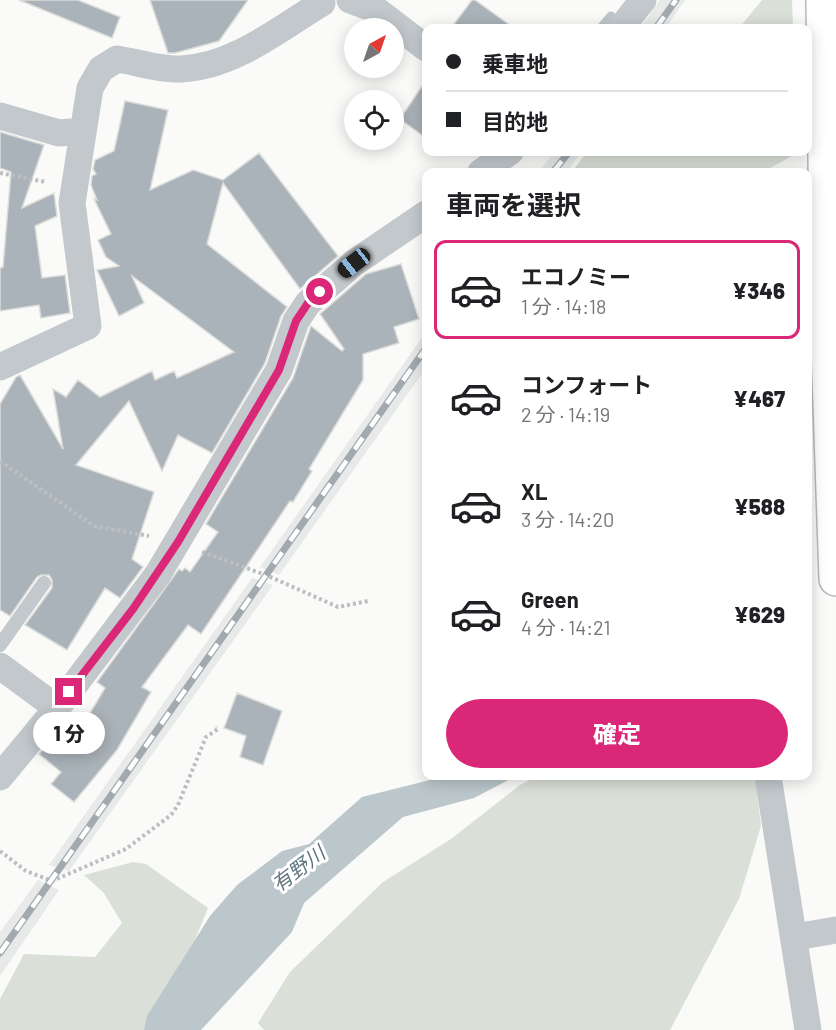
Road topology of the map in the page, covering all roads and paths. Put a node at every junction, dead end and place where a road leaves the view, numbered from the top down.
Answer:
1 (350, 0) edge
2 (823, 0) edge
3 (326, 1) edge
4 (637, 3) edge
5 (624, 24) edge
6 (422, 45) edge
7 (0, 116) edge
8 (83, 130) junction
9 (504, 156) edge
10 (487, 168) edge
11 (0, 173) edge
12 (75, 187) junction
13 (422, 217) edge
14 (0, 367) edge
15 (836, 579) edge
16 (44, 583) dead end
17 (0, 645) edge
18 (0, 666) edge
19 (57, 708) junction
20 (216, 727) dead end
21 (0, 777) edge
22 (769, 780) edge
23 (0, 851) edge
24 (836, 930) edge
25 (795, 937) junction
26 (808, 1030) edge

1 - 6 street
2 - 15 highway
3 - 8 street
4 - 5 street
7 - 8 street
8 - 12 street
9 - 10 street
11 - 12 path
12 - 14 street
13 - 19 street
16 - 17 lane
18 - 19 street
19 - 21 street
20 - 23 path
22 - 25 street
24 - 25 street
25 - 26 street

